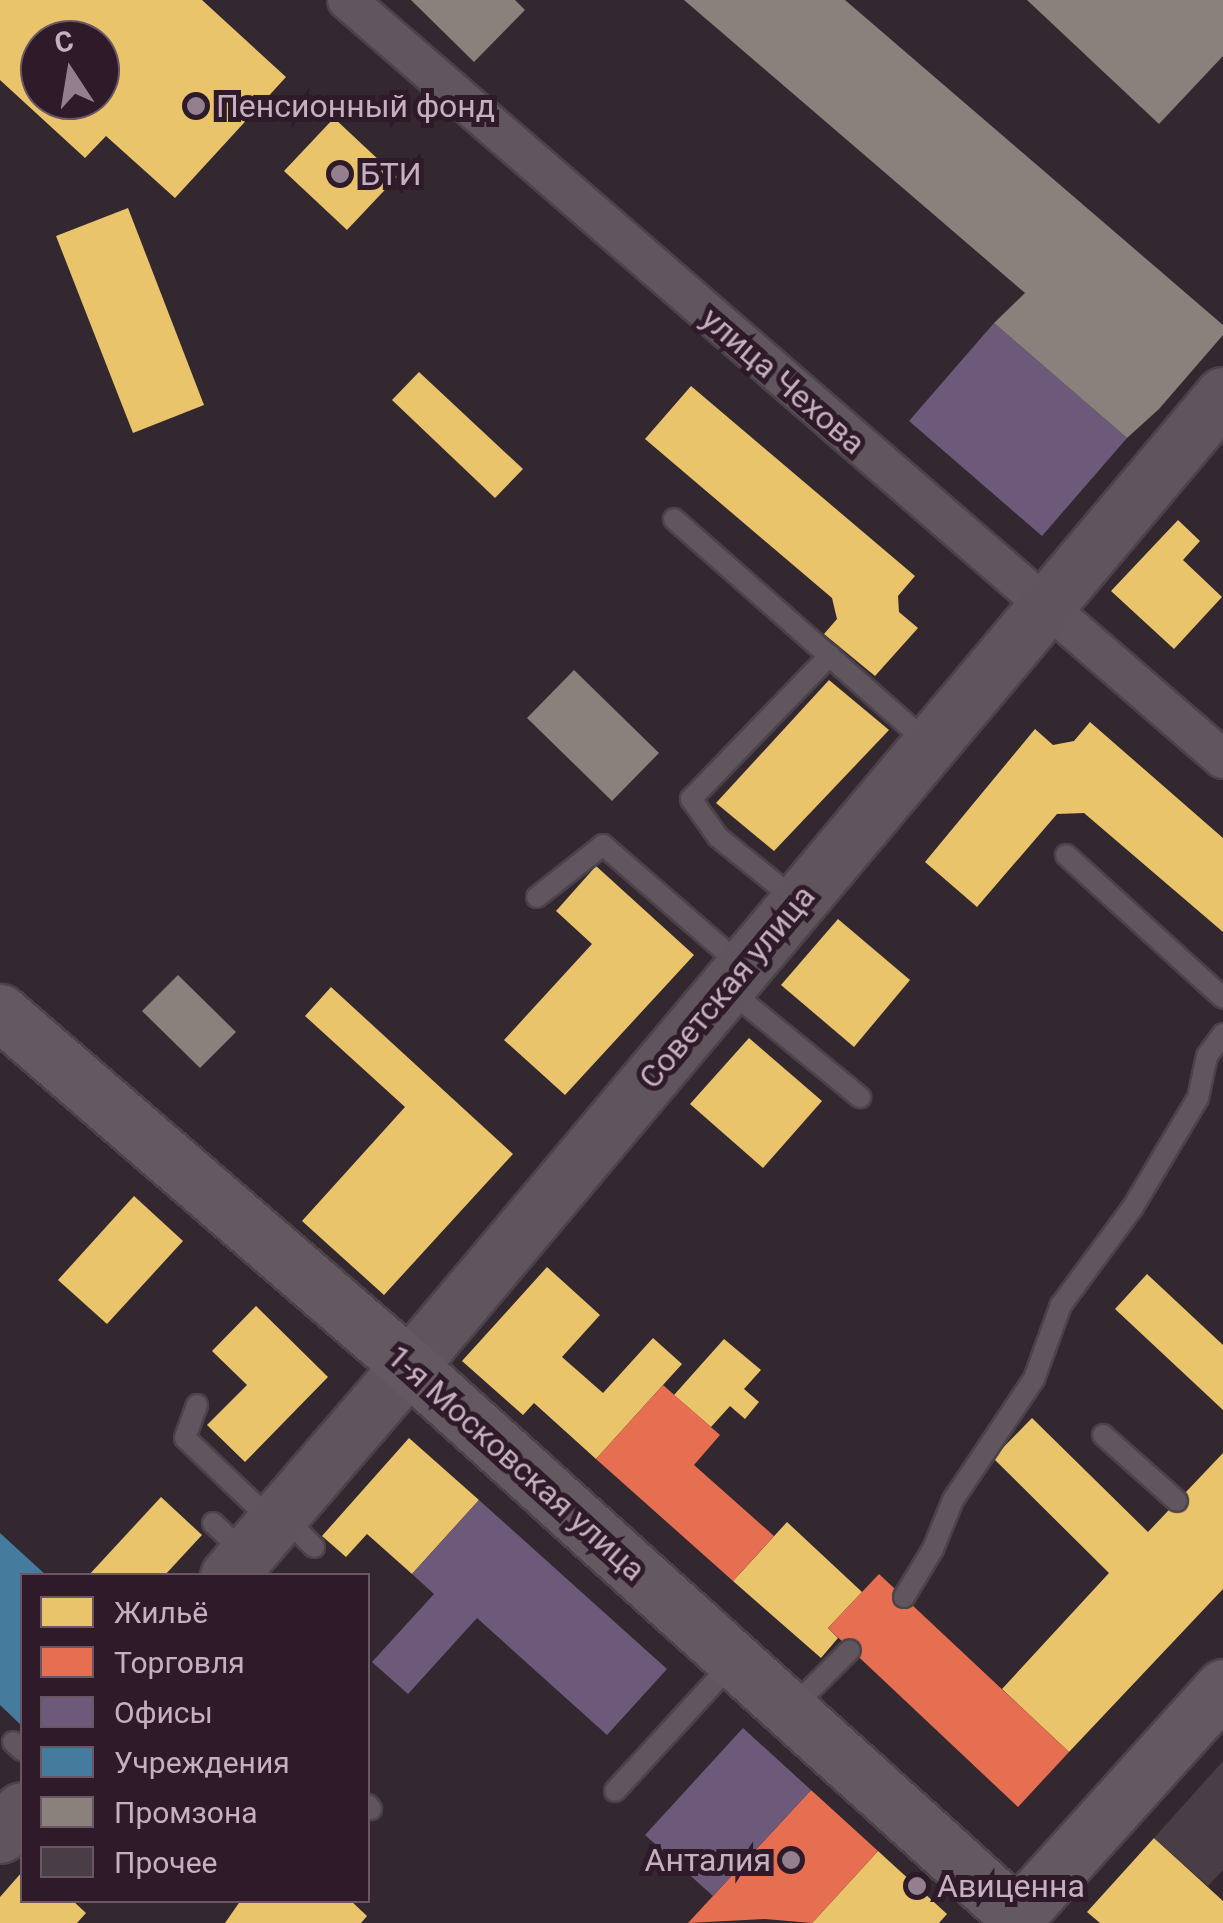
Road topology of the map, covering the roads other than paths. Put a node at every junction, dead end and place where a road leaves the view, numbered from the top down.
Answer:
1 (347, 0) edge
2 (1223, 395) edge
3 (674, 518) dead end
4 (1045, 609) junction
5 (830, 656) junction
6 (931, 745) junction
7 (1223, 759) edge
8 (1066, 855) dead end
9 (537, 897) dead end
10 (799, 902) junction
11 (735, 978) junction
12 (1223, 998) edge
13 (0, 1012) edge
14 (1223, 1034) edge
15 (860, 1097) dead end
16 (408, 1366) junction
17 (198, 1405) dead end
18 (1103, 1435) dead end
19 (1178, 1501) dead end
20 (259, 1540) edge
21 (904, 1597) dead end
22 (850, 1650) dead end
23 (735, 1661) junction
24 (1223, 1687) edge
25 (790, 1710) junction
26 (615, 1790) dead end
27 (1017, 1921) edge

1 - 4 street, улица Чехова
2 - 4 street, Советская улица
3 - 5 lane
4 - 6 street, Советская улица
4 - 7 street, улица Чехова
5 - 6 lane
5 - 10 lane
6 - 10 street, Советская улица
8 - 12 lane
9 - 11 lane
10 - 11 street, Советская улица
11 - 15 lane
11 - 16 street, Советская улица
13 - 16 main road, 1-я Московская улица
14 - 21 lane
16 - 20 street, Советская улица
16 - 23 main road, 1-я Московская улица
17 - 20 lane
18 - 19 lane
22 - 25 lane
23 - 25 main road, 1-я Московская улица
23 - 26 lane
24 - 27 main road
25 - 27 main road, 1-я Московская улица

